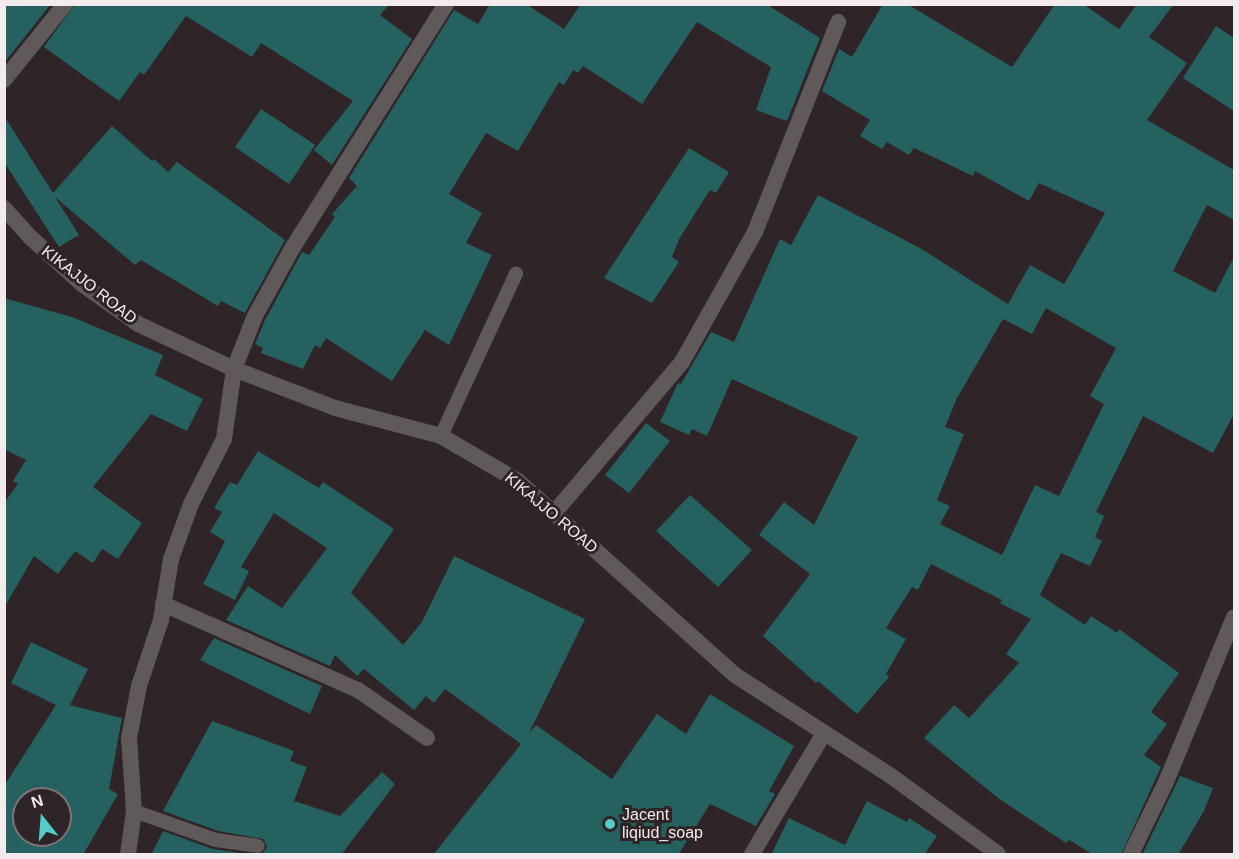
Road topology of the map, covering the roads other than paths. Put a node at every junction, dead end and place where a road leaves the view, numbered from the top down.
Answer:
1 (64, 4) edge
2 (446, 4) edge
3 (838, 22) dead end
4 (4, 80) edge
5 (4, 208) edge
6 (516, 274) dead end
7 (234, 369) junction
8 (441, 435) junction
9 (554, 513) junction
10 (163, 604) junction
11 (1234, 617) edge
12 (824, 733) junction
13 (427, 738) dead end
14 (134, 811) junction
15 (258, 846) dead end
16 (128, 855) edge
17 (752, 855) edge
18 (998, 855) edge
19 (1131, 855) edge

1 - 4 street
2 - 7 street
3 - 9 street
5 - 7 street, KIKAJJO ROAD
6 - 8 lane
7 - 8 street, KIKAJJO ROAD
7 - 10 street
8 - 9 street, KIKAJJO ROAD
9 - 12 street, KIKAJJO ROAD
10 - 13 street
10 - 14 street
11 - 19 street
12 - 17 street
12 - 18 street, KIKAJJO ROAD
14 - 15 lane
14 - 16 street

